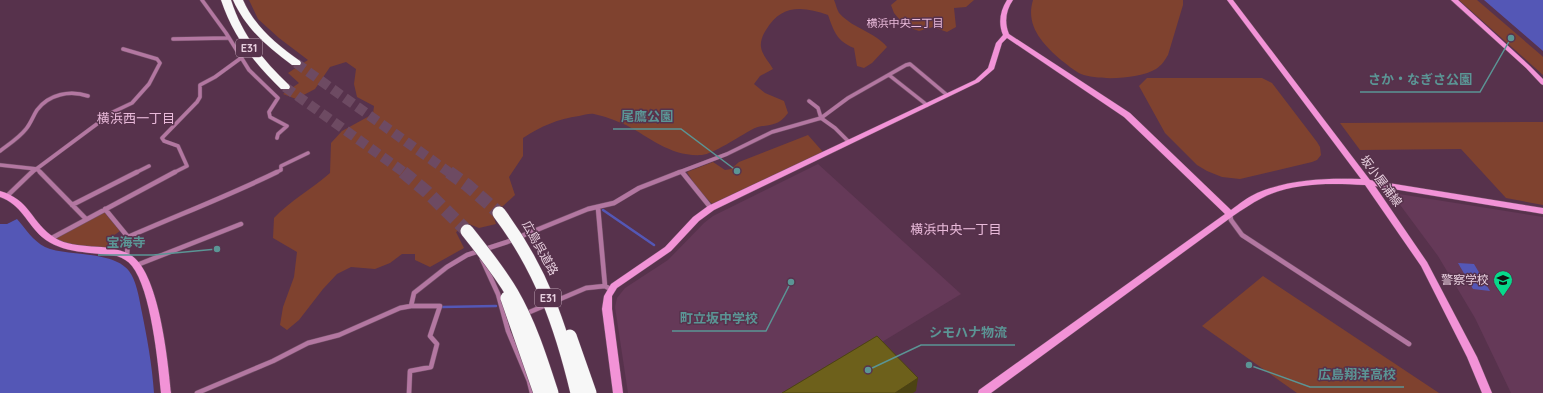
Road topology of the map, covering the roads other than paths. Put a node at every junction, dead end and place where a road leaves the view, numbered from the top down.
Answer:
1 (202, 0) edge
2 (218, 0) edge
3 (226, 0) edge
4 (238, 0) edge
5 (1010, 0) edge
6 (1230, 0) edge
7 (1454, 0) edge
8 (238, 32) junction
9 (1006, 35) junction
10 (228, 38) junction
11 (173, 39) dead end
12 (123, 49) dead end
13 (241, 58) junction
14 (296, 63) tunnel mouth
15 (889, 75) junction
16 (1543, 83) edge
17 (285, 87) tunnel mouth
18 (947, 95) junction
19 (88, 96) dead end
20 (809, 101) dead end
21 (927, 105) junction
22 (821, 118) junction
23 (277, 138) dead end
24 (849, 142) junction
25 (0, 151) edge
26 (308, 153) dead end
27 (0, 165) edge
28 (149, 166) dead end
29 (38, 169) junction
30 (682, 172) junction
31 (1366, 182) junction
32 (3, 195) edge
33 (72, 205) junction
34 (598, 208) junction
35 (711, 208) junction
36 (104, 209) junction
37 (1543, 211) edge
38 (499, 213) tunnel mouth
39 (1230, 214) junction
40 (86, 219) junction
41 (241, 224) dead end
42 (467, 231) tunnel mouth
43 (128, 238) junction
44 (50, 239) junction
45 (483, 254) junction
46 (127, 256) junction
47 (137, 265) junction
48 (539, 274) junction
49 (609, 288) junction
50 (412, 306) junction
51 (506, 322) junction
52 (1409, 344) dead end
53 (166, 393) edge
54 (197, 393) edge
55 (409, 393) edge
56 (532, 393) edge
57 (540, 393) edge
58 (552, 393) edge
59 (577, 393) edge
60 (590, 393) edge
61 (618, 393) edge
62 (983, 393) edge
63 (1487, 393) edge

1 - 10 street
2 - 8 highway
3 - 8 highway, E31
4 - 14 highway, E31
5 - 9 street
6 - 31 street, 坂小屋浦線
7 - 16 street
8 - 17 highway, E31
9 - 18 street
9 - 39 street
10 - 11 street
10 - 13 street
12 - 29 street
13 - 23 street
13 - 36 street
15 - 18 street
15 - 21 street
15 - 22 street
18 - 21 street
19 - 25 street
20 - 22 street
21 - 24 street
22 - 24 street
22 - 30 street
24 - 35 street
26 - 43 street
27 - 29 street
28 - 33 street
29 - 32 street
29 - 33 street
30 - 34 street
30 - 35 street
31 - 37 street
31 - 39 street
31 - 63 street, 坂小屋浦線
32 - 44 street
33 - 40 street
34 - 45 street
34 - 49 street
35 - 49 street
36 - 40 street
36 - 43 street
38 - 48 highway, 広島呉道路 / E31, bridge
39 - 52 street
39 - 62 street
40 - 44 street
41 - 47 street
42 - 45 highway, E31, bridge
43 - 46 street
44 - 46 street
45 - 50 street
45 - 51 street
45 - 57 highway, bridge
45 - 58 highway, E31, bridge
46 - 47 street
47 - 53 street
48 - 59 highway, 広島呉道路 / E31, bridge
48 - 60 highway, bridge
49 - 51 street
49 - 61 street
50 - 54 street
50 - 55 street
51 - 56 street

